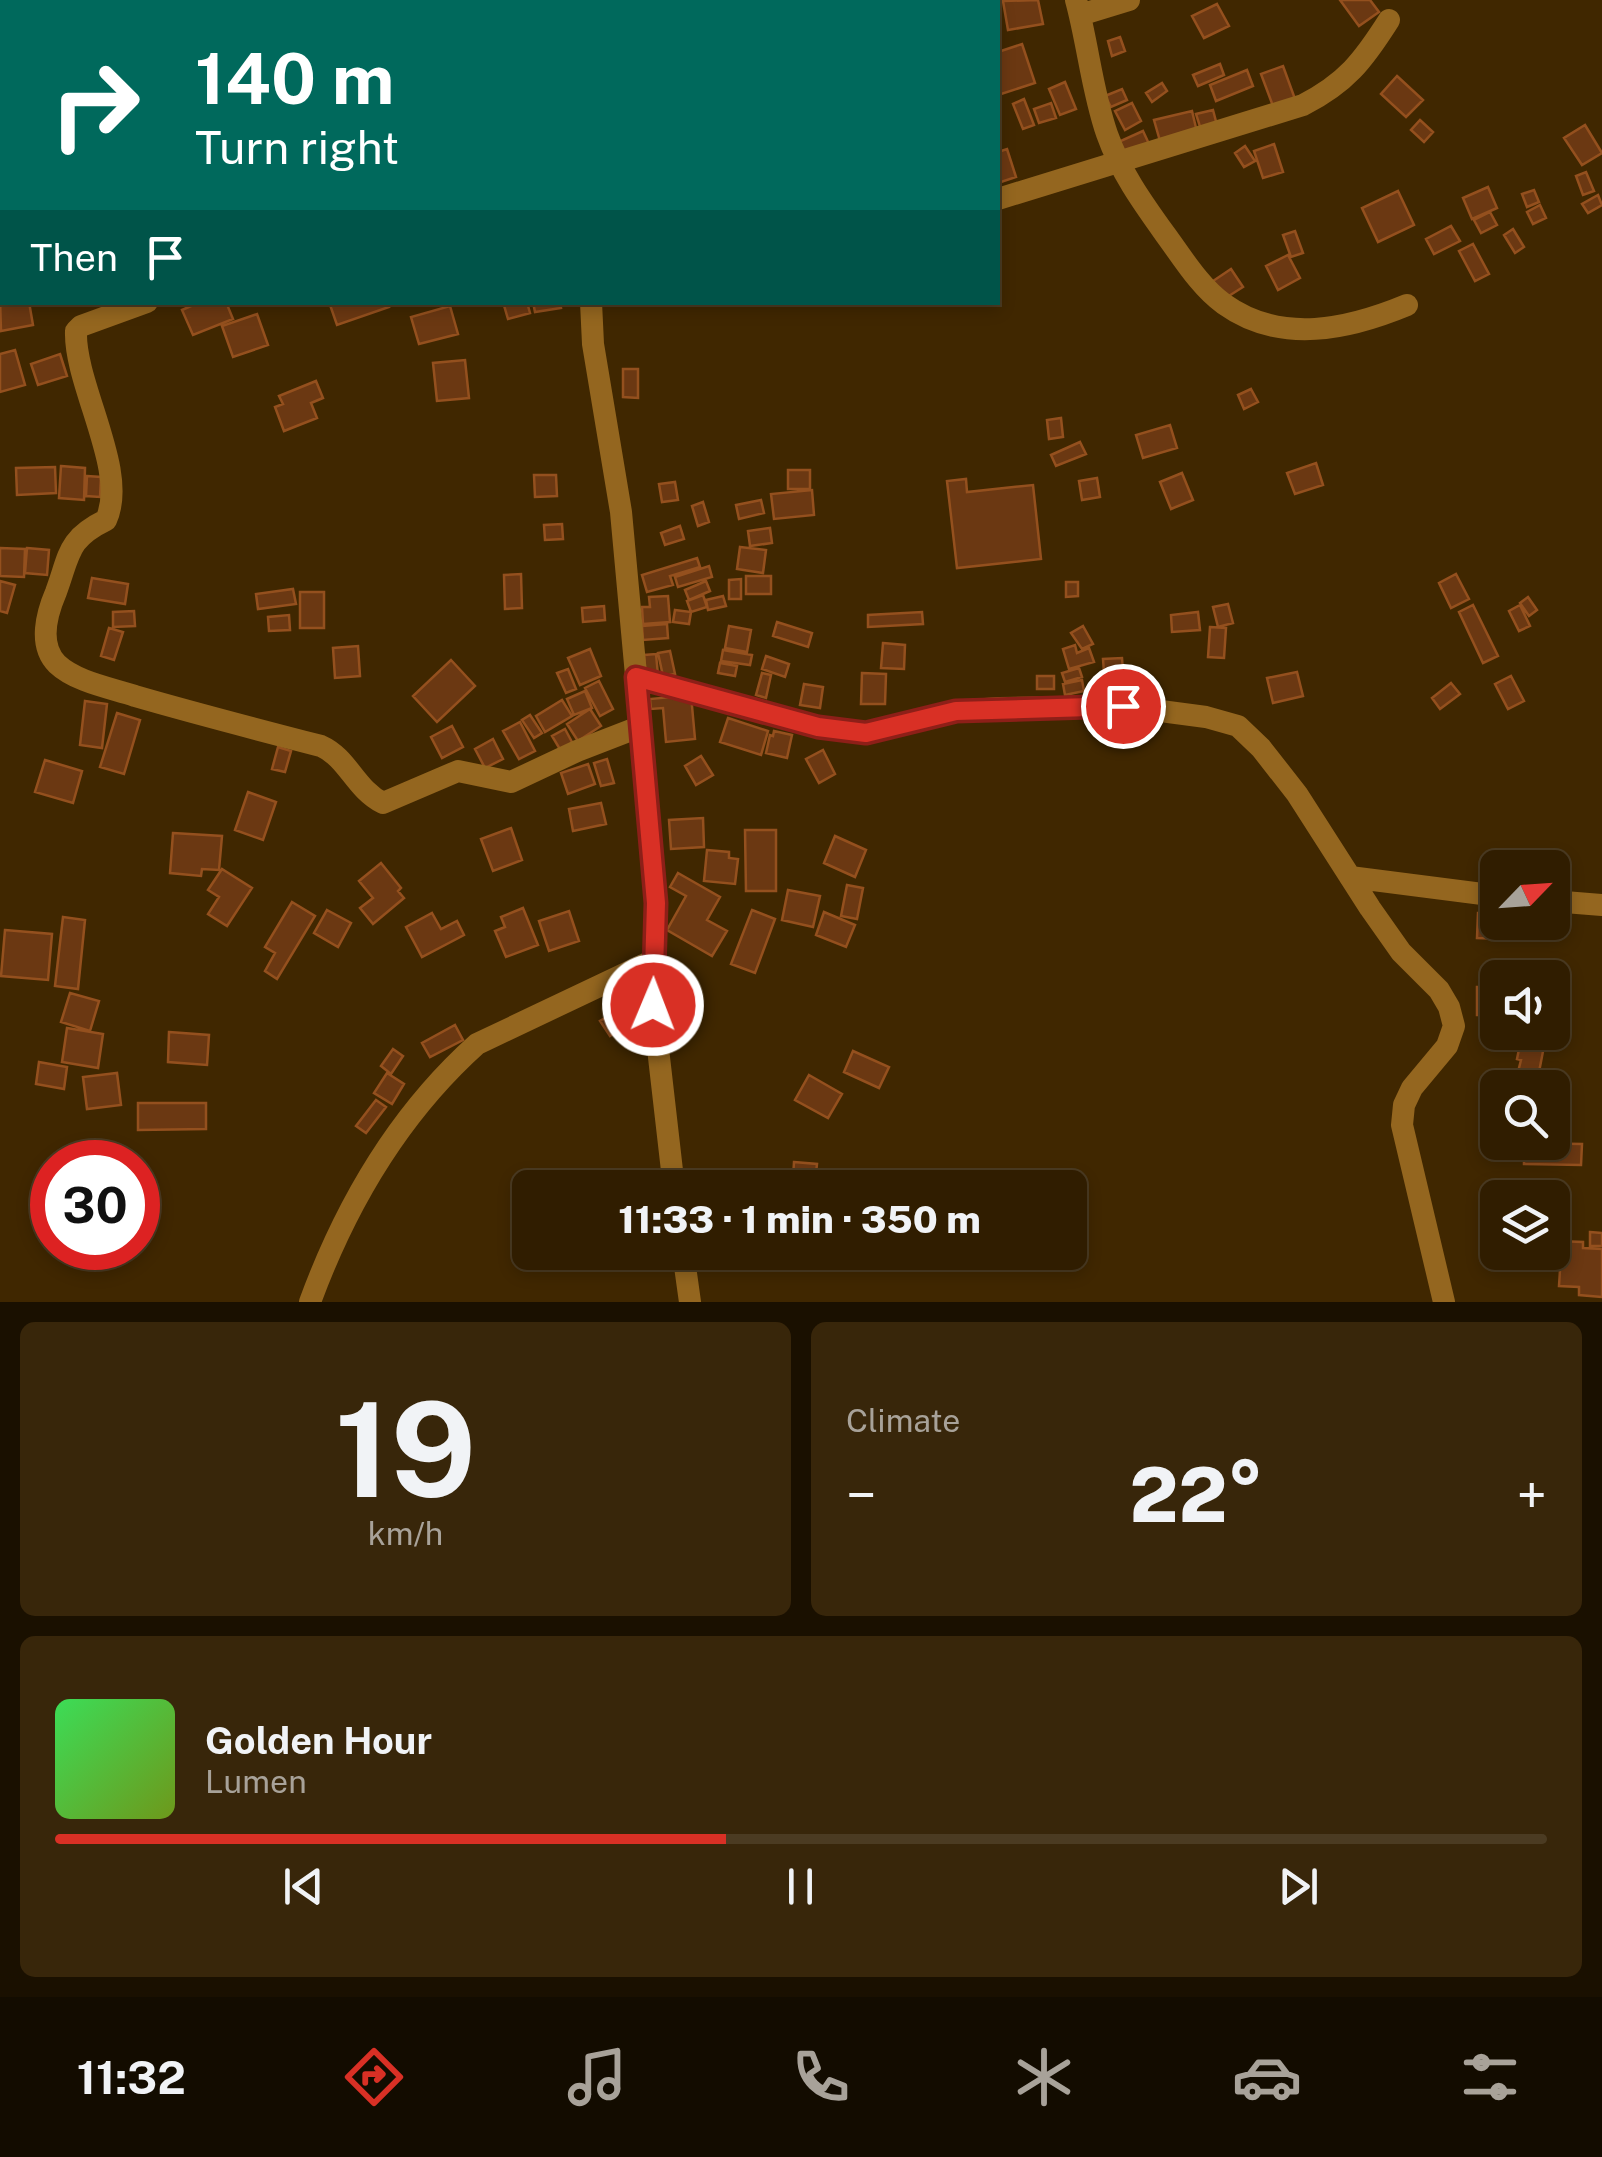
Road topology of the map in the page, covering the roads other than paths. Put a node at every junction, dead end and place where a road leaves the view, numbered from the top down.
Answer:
1 (1129, 0) edge
2 (1078, 7) edge
3 (1389, 20) dead end
4 (1119, 164) junction
5 (1000, 198) edge
6 (139, 305) edge
7 (591, 305) edge
8 (1407, 305) dead end
9 (636, 677) junction
10 (639, 727) junction
11 (1350, 878) junction
12 (1480, 894) edge
13 (1570, 903) edge
14 (1602, 906) edge
15 (654, 960) junction
16 (672, 1170) edge
17 (686, 1270) edge
18 (310, 1302) edge
19 (690, 1302) edge
20 (1444, 1302) edge

1 - 2 street
2 - 4 street
3 - 4 street
4 - 5 street
4 - 8 street
6 - 10 street
7 - 9 street
9 - 10 street
9 - 11 street
10 - 15 street
11 - 12 street
11 - 20 street
13 - 14 street
15 - 16 street
15 - 18 street
17 - 19 street

